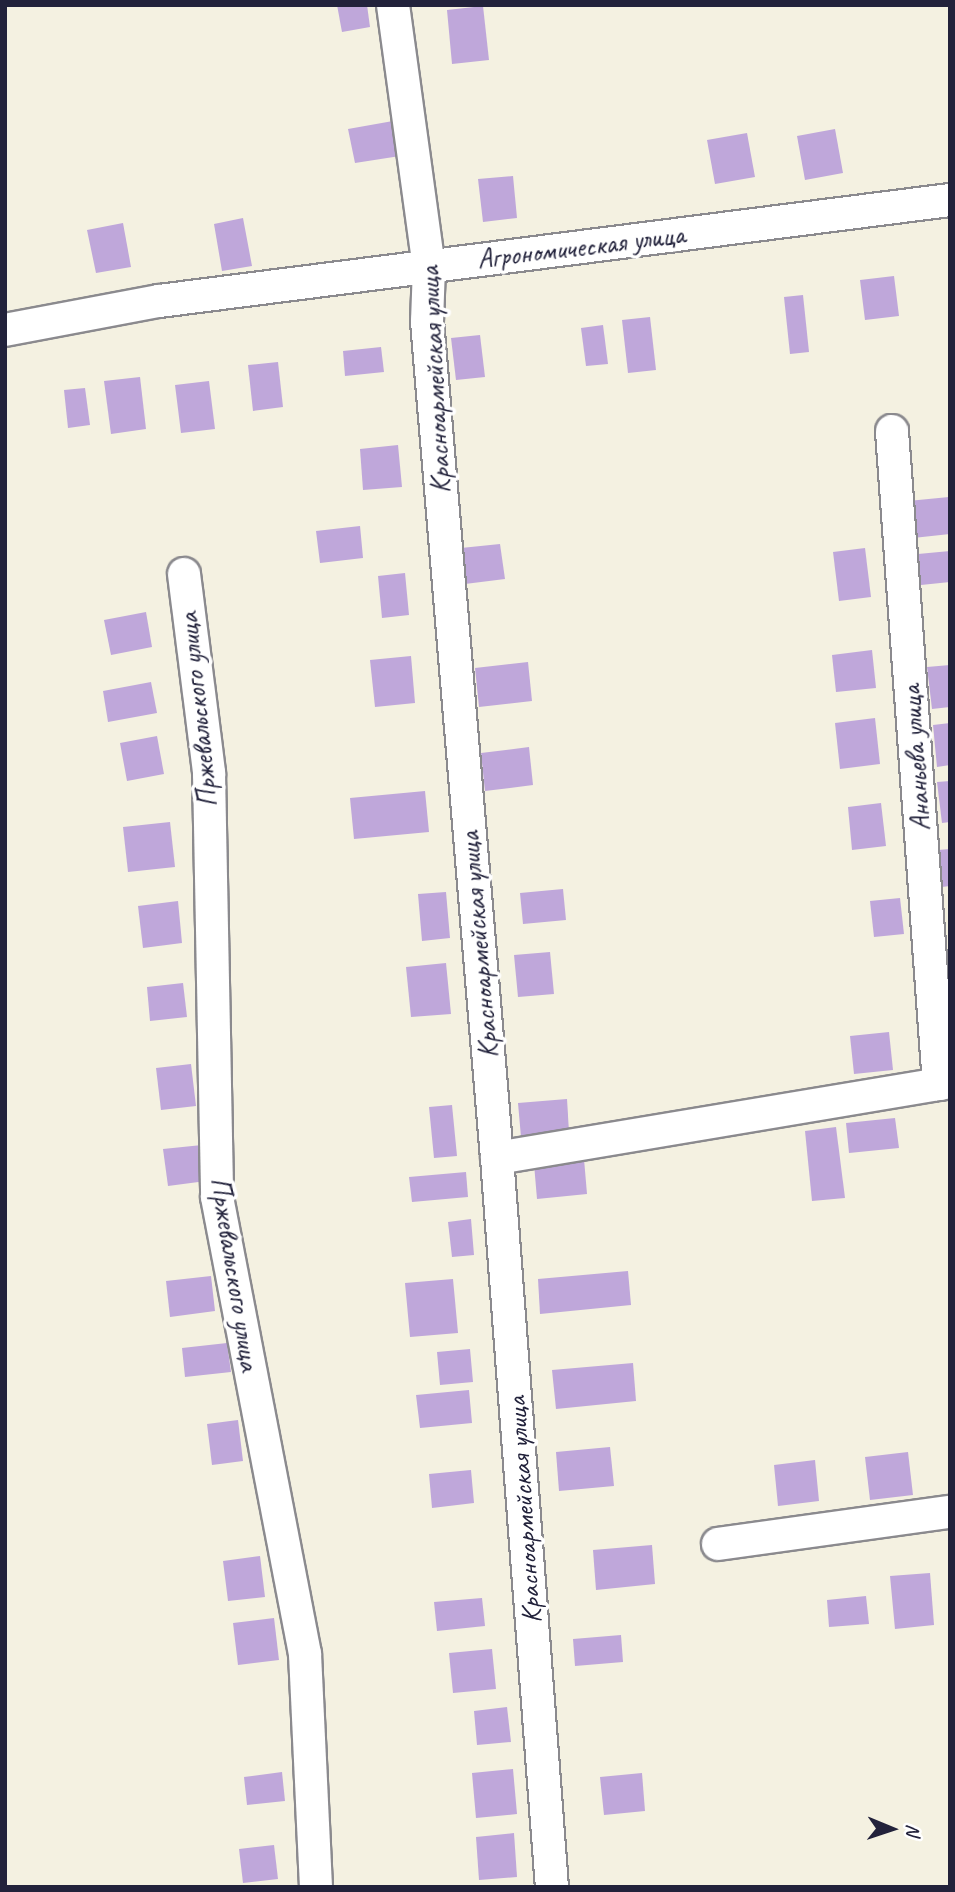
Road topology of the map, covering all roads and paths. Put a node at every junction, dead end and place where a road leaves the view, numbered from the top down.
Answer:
1 (393, 5) edge
2 (950, 200) edge
3 (429, 267) junction
4 (5, 330) edge
5 (892, 431) dead end
6 (184, 574) dead end
7 (944, 1083) edge
8 (497, 1158) junction
9 (950, 1513) edge
10 (719, 1544) dead end
11 (316, 1887) edge
12 (552, 1887) edge

1 - 3 street, Красноармейская улица
2 - 3 street, Агрономическая улица
3 - 4 street, Агрономическая улица
3 - 8 street, Красноармейская улица
5 - 7 street, Ананьева улица
6 - 11 street, Пржевальского улица
7 - 8 street
8 - 12 street, Красноармейская улица
9 - 10 street

